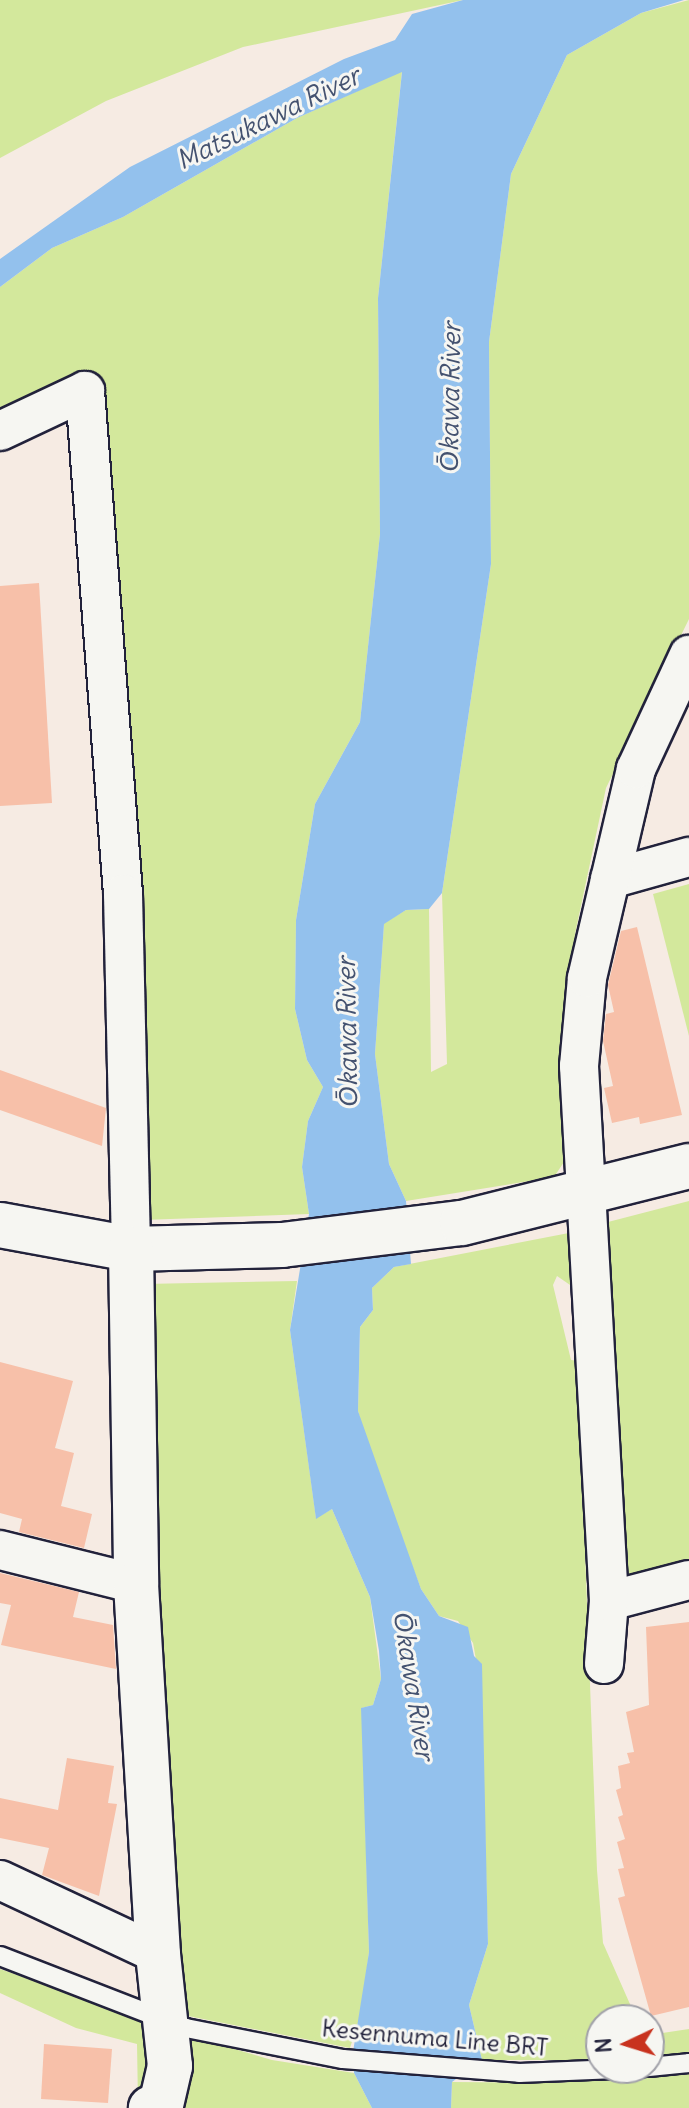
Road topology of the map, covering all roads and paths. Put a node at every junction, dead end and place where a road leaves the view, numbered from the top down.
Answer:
1 (0, 431) edge
2 (689, 655) edge
3 (689, 857) edge
4 (610, 879) junction
5 (689, 1166) edge
6 (587, 1194) junction
7 (0, 1225) edge
8 (131, 1249) junction
9 (0, 1550) edge
10 (689, 1580) edge
11 (136, 1584) junction
12 (609, 1601) junction
13 (604, 1664) dead end
14 (0, 1880) edge
15 (158, 1954) junction
16 (0, 1956) edge
17 (175, 2024) junction
18 (689, 2063) edge
19 (665, 2065) edge
20 (585, 2072) edge
21 (151, 2108) edge

1 - 8 street
2 - 4 street
3 - 4 street
4 - 6 street
5 - 6 street
6 - 8 street
6 - 12 street
7 - 8 street
8 - 11 street
9 - 11 street
10 - 12 street
11 - 15 street
12 - 13 street
14 - 15 street
15 - 17 street
16 - 17 lane, Kesennuma Line BRT
17 - 20 lane, Kesennuma Line BRT
17 - 21 street
18 - 19 lane

